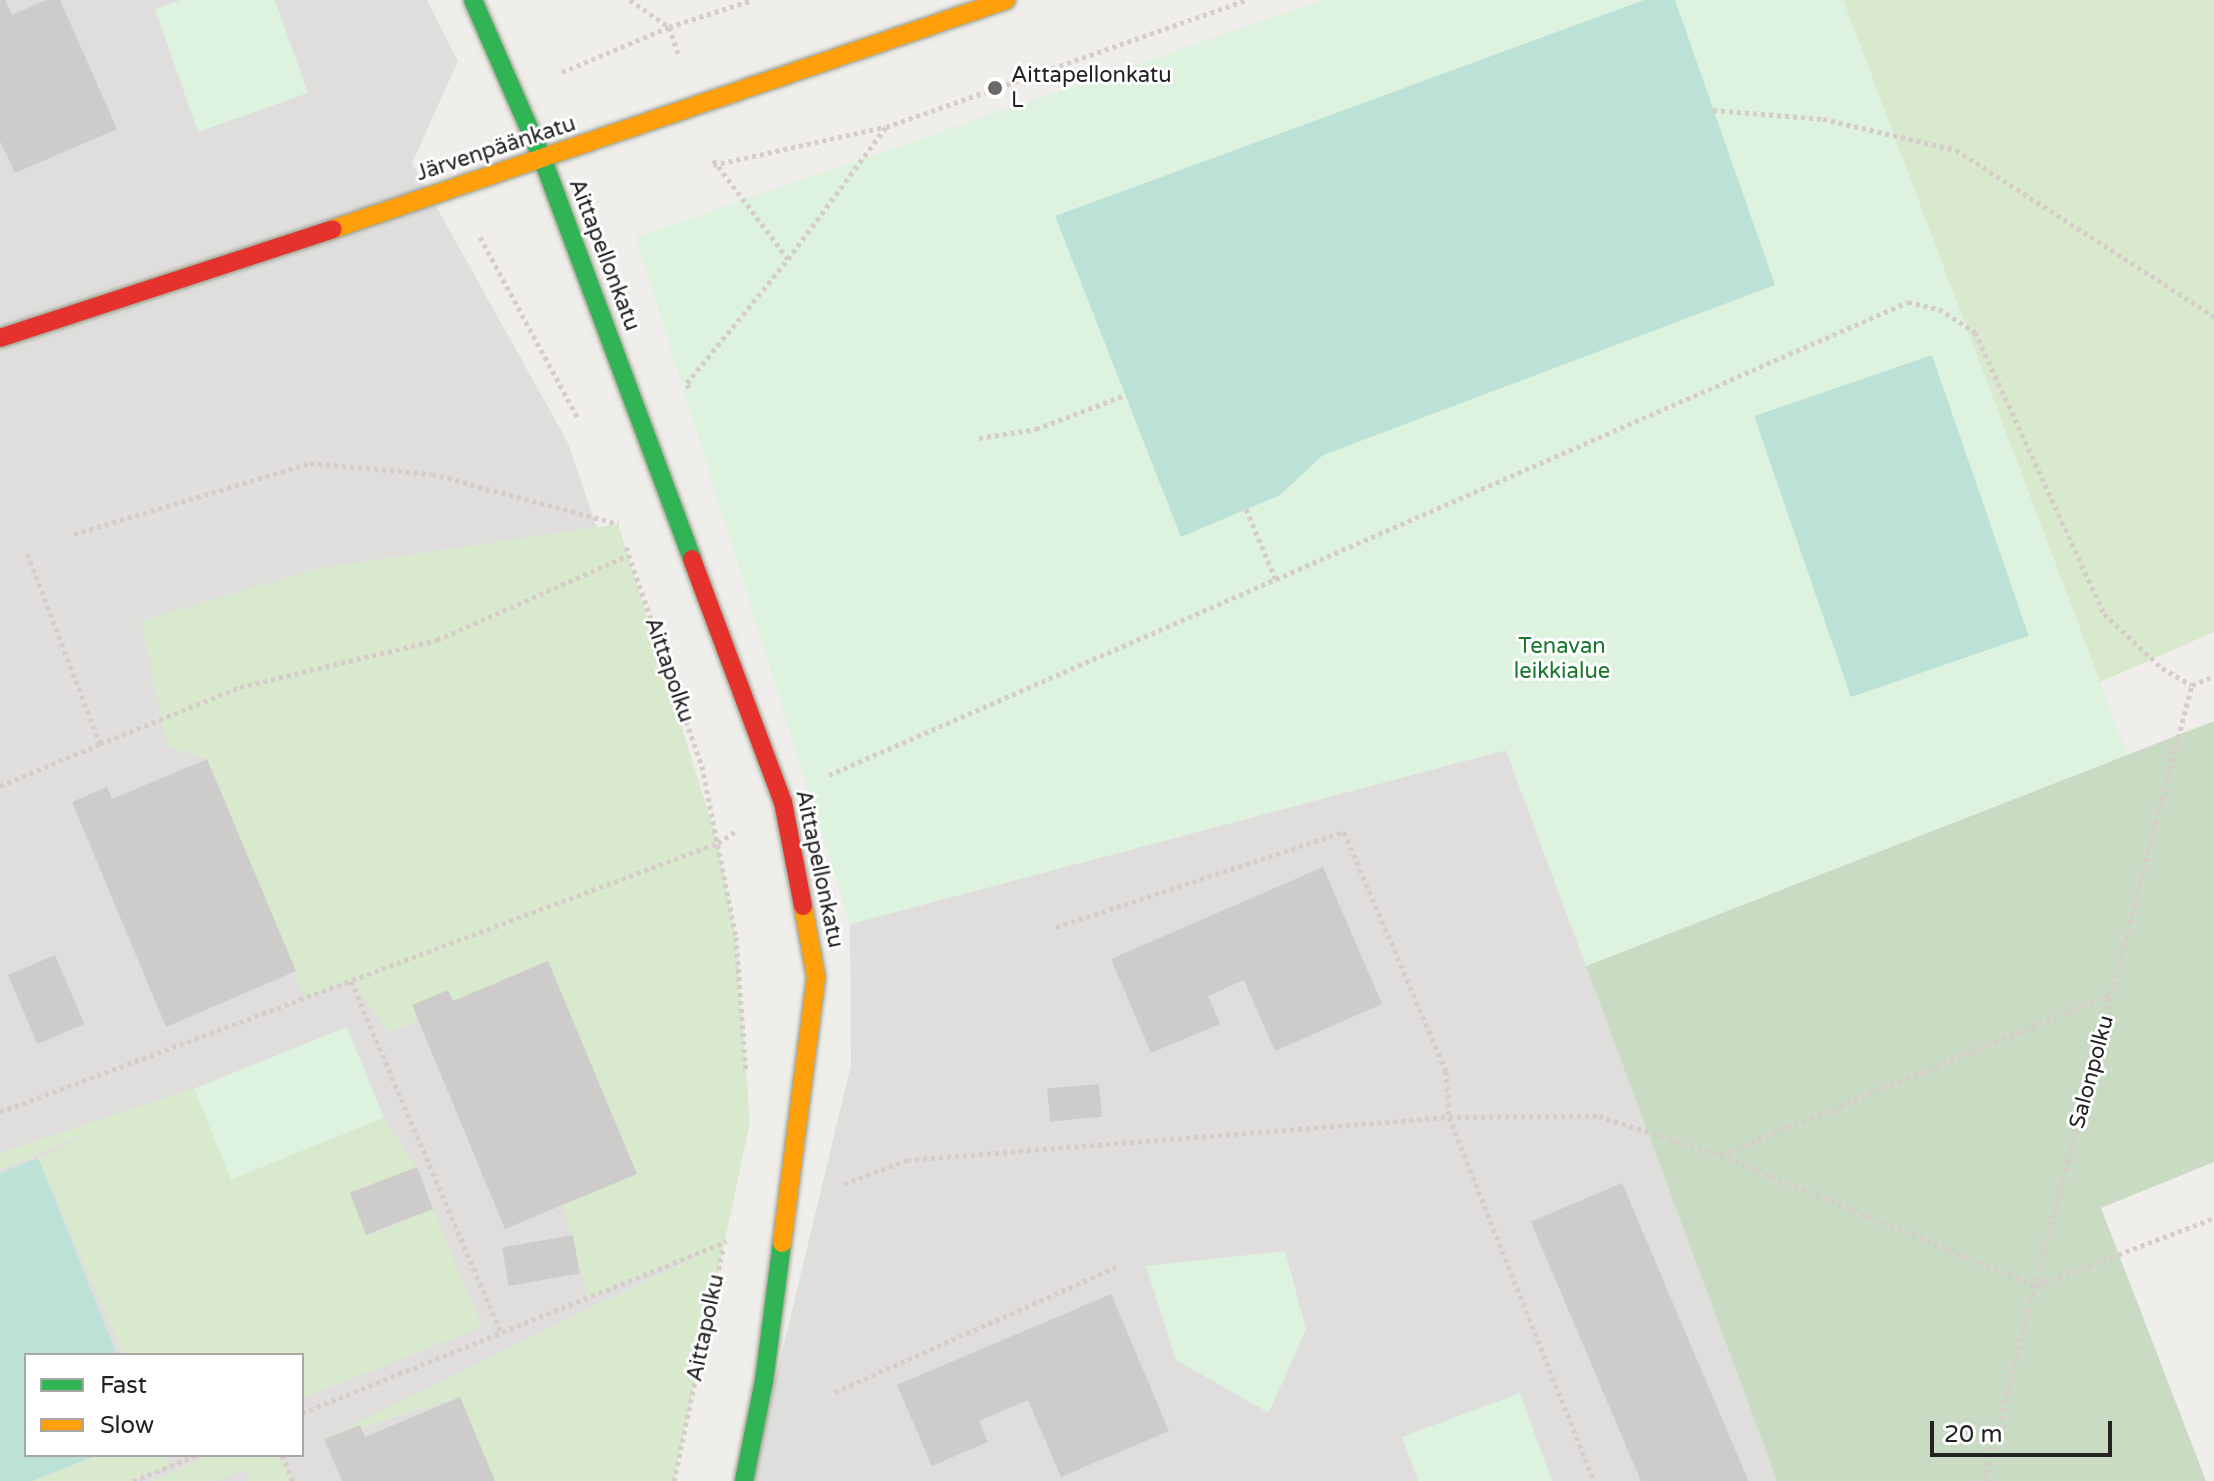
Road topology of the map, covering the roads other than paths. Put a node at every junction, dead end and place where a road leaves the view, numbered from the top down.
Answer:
1 (473, 0) edge
2 (1006, 0) edge
3 (543, 160) junction
4 (0, 338) edge
5 (744, 1481) edge

1 - 3 street, Aittapellonkatu
2 - 3 street, Järvenpäänkatu
3 - 4 street, Järvenpäänkatu
3 - 5 street, Aittapellonkatu

